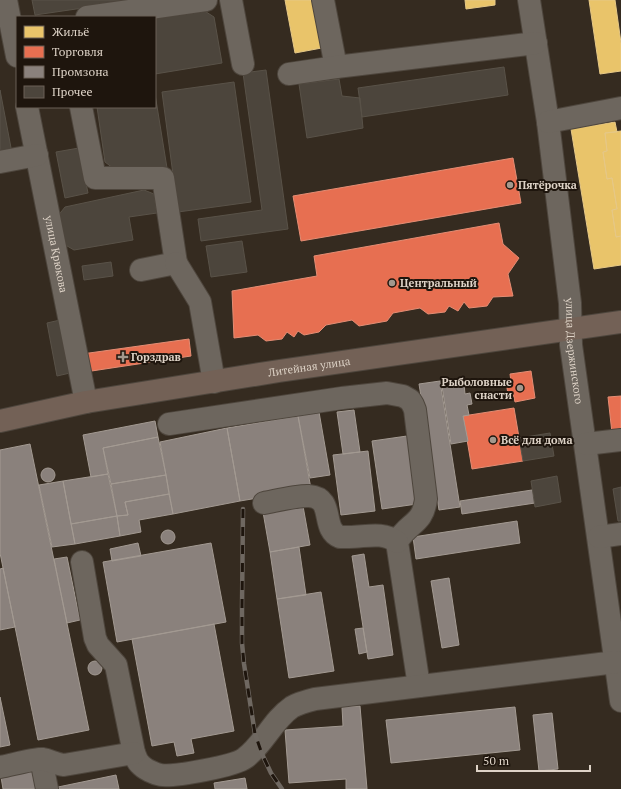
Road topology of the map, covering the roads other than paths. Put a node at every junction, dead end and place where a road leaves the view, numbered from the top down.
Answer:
1 (6, 0) edge
2 (206, 0) edge
3 (231, 0) edge
4 (323, 0) edge
5 (529, 0) edge
6 (94, 16) edge
7 (536, 43) junction
8 (16, 51) edge
9 (243, 64) dead end
10 (336, 67) junction
11 (289, 74) dead end
12 (27, 108) edge
13 (81, 108) edge
14 (621, 108) edge
15 (548, 122) junction
16 (37, 155) junction
17 (0, 162) edge
18 (176, 263) junction
19 (141, 270) dead end
20 (621, 322) edge
21 (570, 330) junction
22 (214, 382) junction
23 (86, 402) junction
24 (0, 421) edge
25 (169, 424) dead end
26 (621, 440) edge
27 (586, 444) junction
28 (264, 503) dead end
29 (621, 534) edge
30 (599, 537) junction
31 (397, 542) junction
32 (82, 562) dead end
33 (617, 657) edge
34 (420, 686) junction
35 (621, 701) edge
36 (134, 754) junction
37 (41, 759) junction
38 (0, 767) edge
39 (199, 780) edge
40 (47, 789) edge

1 - 8 street
2 - 6 street
3 - 9 street
4 - 10 street
5 - 7 street, улица Дзержинского
7 - 10 street
7 - 15 street, улица Дзержинского
10 - 11 street
12 - 16 street, улица Крюкова
13 - 18 street
14 - 15 street
15 - 21 street, улица Дзержинского
16 - 17 street
16 - 23 street, улица Крюкова
18 - 19 street
18 - 22 street
20 - 21 highway, Литейная улица
21 - 22 highway, Литейная улица
21 - 27 street, улица Дзержинского
22 - 23 highway, Литейная улица
23 - 24 highway, Литейная улица
25 - 31 street
26 - 27 street
27 - 30 street, улица Дзержинского
28 - 31 street
29 - 30 street
30 - 33 street, улица Дзержинского
31 - 34 street
32 - 36 street
33 - 34 street
33 - 35 street, улица Дзержинского
34 - 39 street
36 - 37 street
36 - 39 street
37 - 38 street
37 - 40 street

